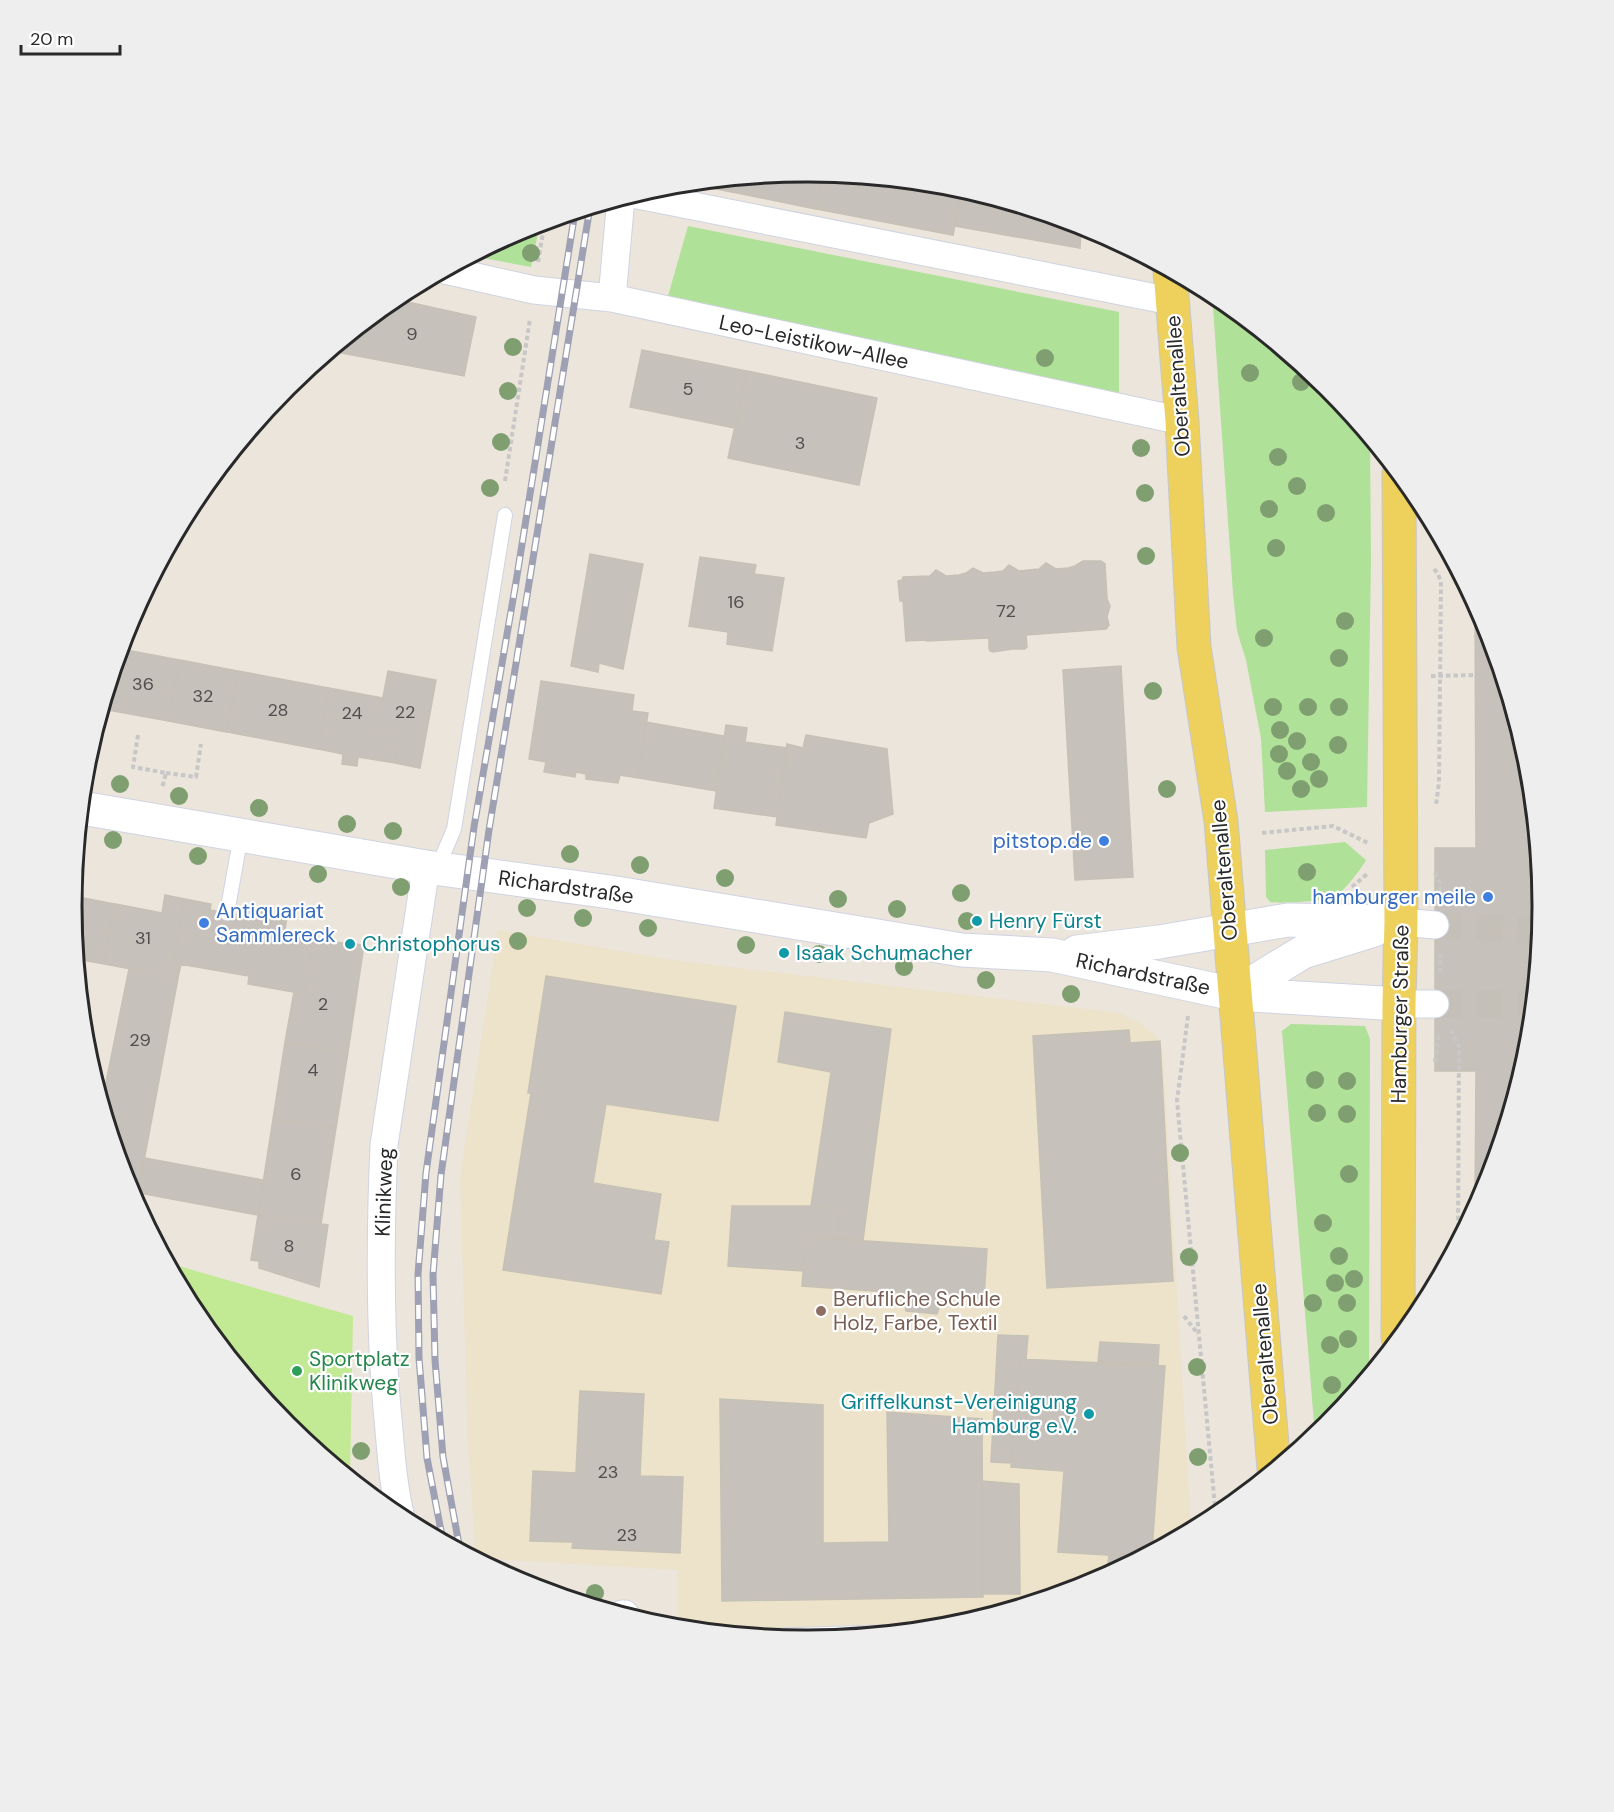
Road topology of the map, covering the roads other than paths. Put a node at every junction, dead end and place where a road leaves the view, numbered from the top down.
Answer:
1 (655, 198) edge
2 (620, 206) edge
3 (457, 273) edge
4 (1171, 286) edge
5 (612, 298) junction
6 (1182, 420) junction
7 (1399, 489) edge
8 (505, 516) dead end
9 (89, 809) edge
10 (241, 835) junction
11 (431, 868) junction
12 (227, 913) dead end
13 (1401, 922) junction
14 (1435, 925) tunnel mouth
15 (1230, 930) junction
16 (1052, 955) junction
17 (1234, 994) junction
18 (1399, 1004) junction
19 (1441, 1005) tunnel mouth
20 (1398, 1324) edge
21 (1273, 1460) edge
22 (397, 1503) edge

1 - 4 street
2 - 5 street
3 - 5 street, Leo-Leistikow-Allee
4 - 6 main road, Oberaltenallee
5 - 6 street, Leo-Leistikow-Allee
6 - 15 main road, Oberaltenallee
7 - 13 main road, Hamburger Straße
8 - 11 lane
9 - 10 street, Richardstraße
10 - 11 street, Richardstraße
10 - 12 lane
11 - 16 street, Richardstraße
11 - 22 street, Klinikweg
13 - 14 street
13 - 15 street, Richardstraße
13 - 17 street, Richardstraße
13 - 18 main road, Hamburger Straße
15 - 16 street, Richardstraße
15 - 17 main road, Oberaltenallee
16 - 17 street, Richardstraße
17 - 18 street, Richardstraße
17 - 21 main road, Oberaltenallee
18 - 19 street
18 - 20 main road, Hamburger Straße

